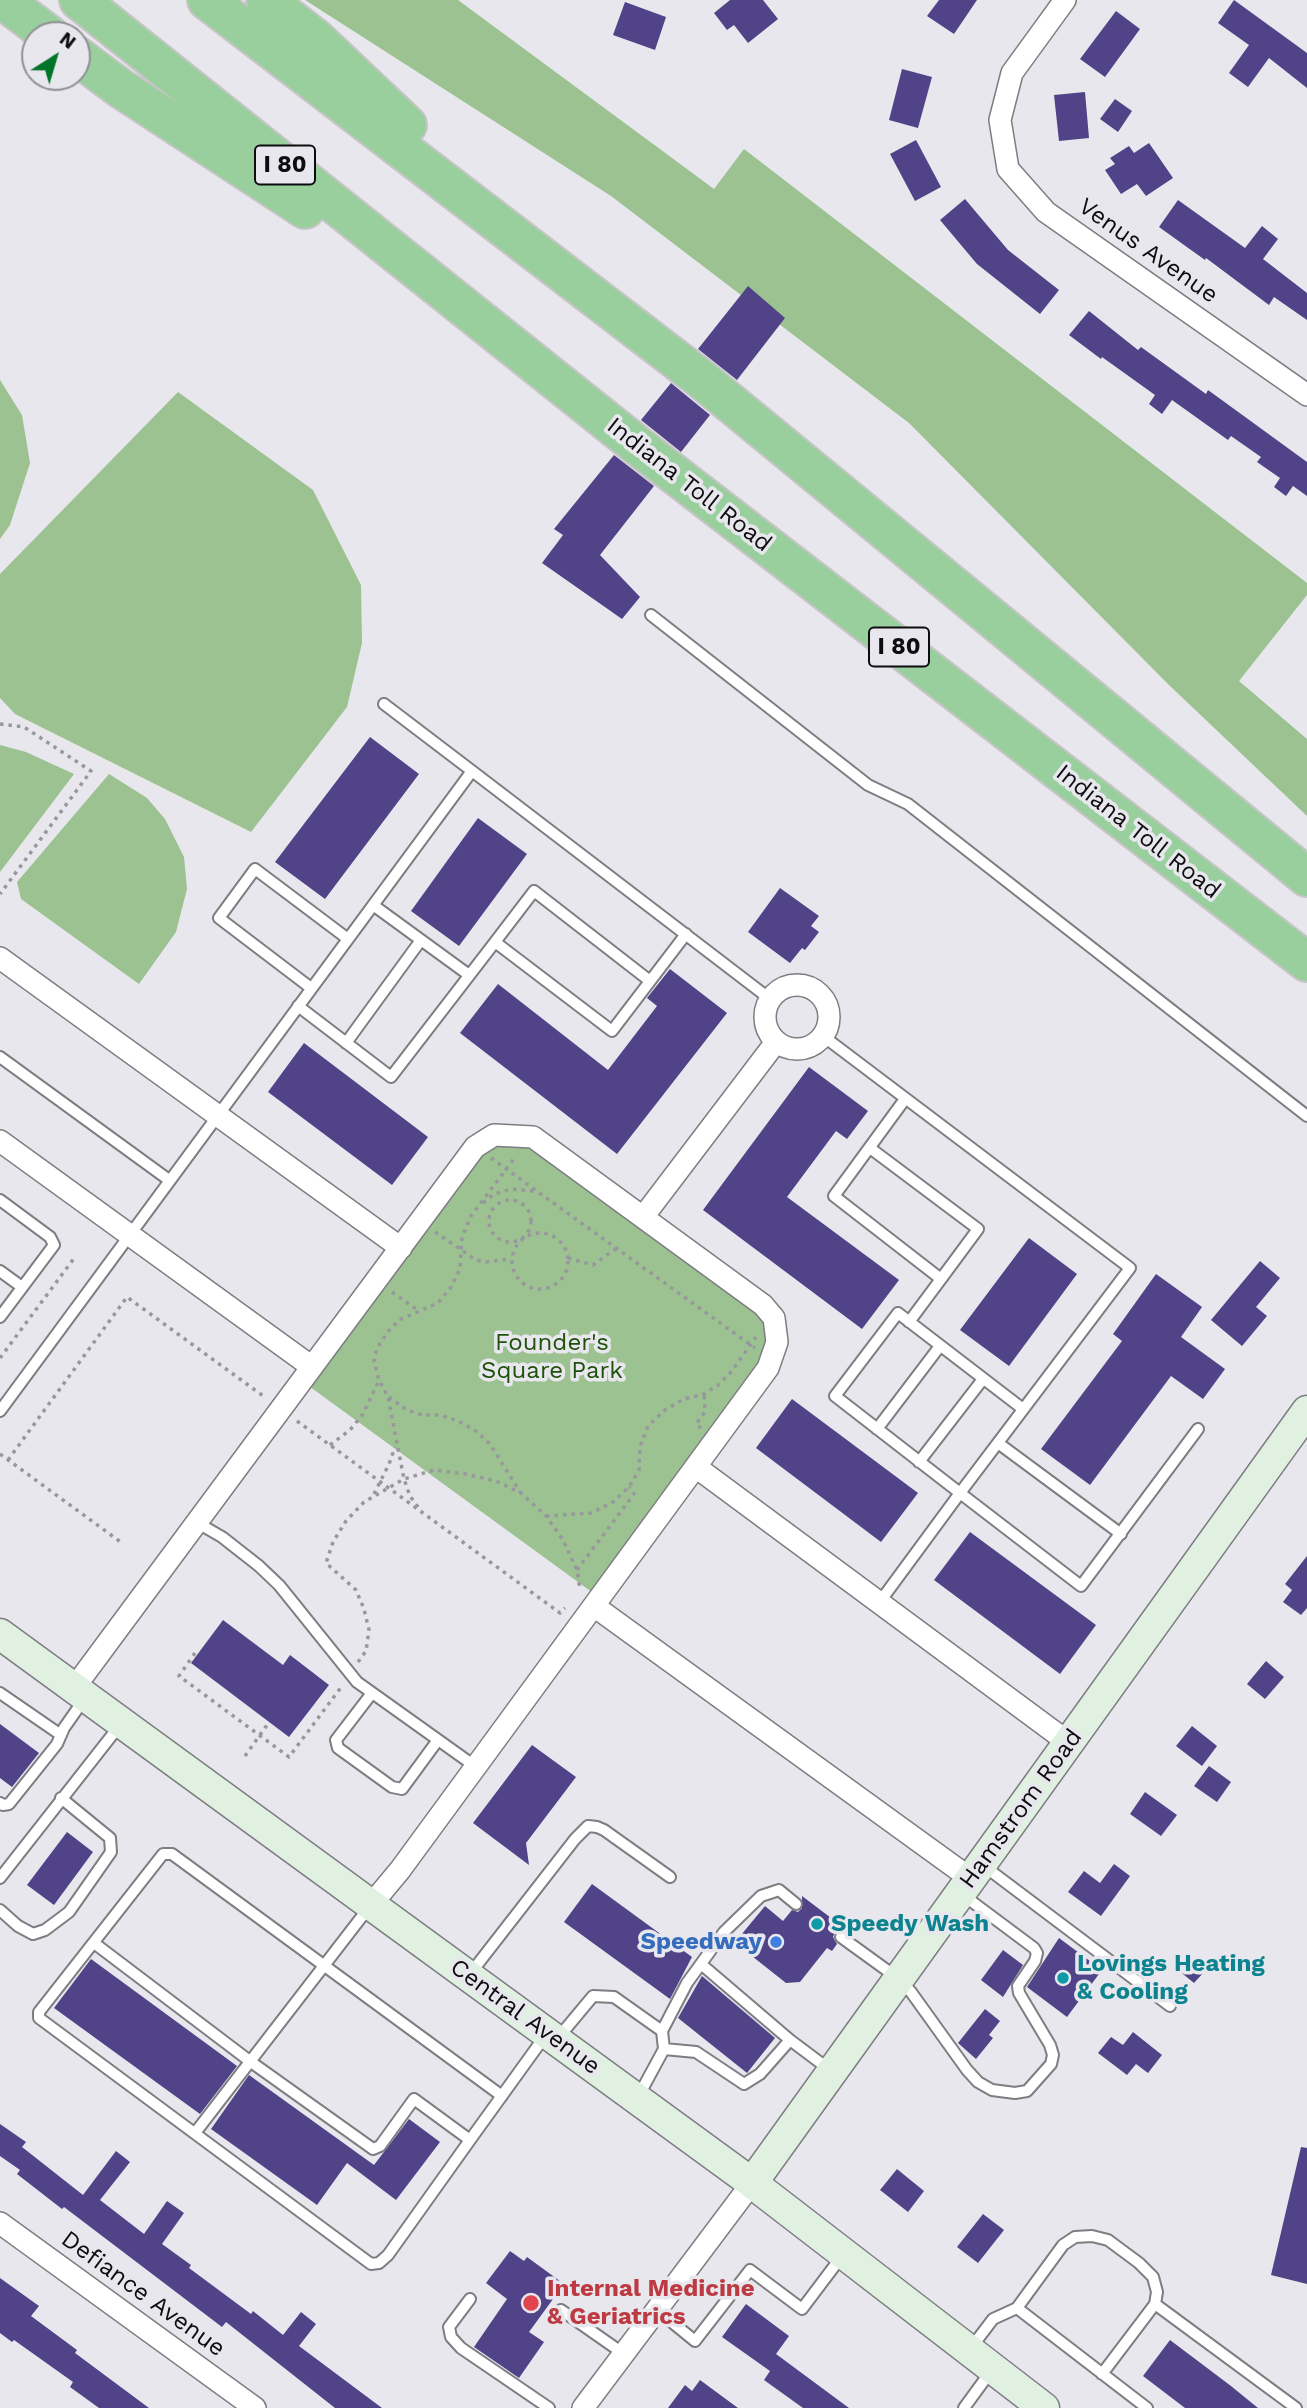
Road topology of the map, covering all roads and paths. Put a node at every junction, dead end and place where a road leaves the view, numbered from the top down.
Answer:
1 (3, 0) edge
2 (79, 0) edge
3 (207, 0) edge
4 (266, 0) edge
5 (1065, 0) edge
6 (31, 21) edge
7 (91, 66) edge
8 (545, 257) junction
9 (492, 330) junction
10 (1307, 396) edge
11 (651, 615) dead end
12 (384, 704) dead end
13 (0, 724) edge
14 (472, 771) junction
15 (1307, 877) edge
16 (0, 894) edge
17 (373, 905) junction
18 (686, 934) junction
19 (348, 939) junction
20 (421, 940) junction
21 (495, 942) junction
22 (0, 958) edge
23 (1307, 962) edge
24 (469, 975) junction
25 (650, 981) junction
26 (311, 988) junction
27 (770, 999) junction
28 (299, 1006) junction
29 (822, 1037) junction
30 (776, 1042) junction
31 (346, 1043) junction
32 (0, 1057) edge
33 (905, 1099) junction
34 (218, 1115) junction
35 (1307, 1116) edge
36 (533, 1137) junction
37 (0, 1141) edge
38 (475, 1147) junction
39 (870, 1147) junction
40 (505, 1168) junction
41 (169, 1180) junction
42 (538, 1192) junction
43 (0, 1199) edge
44 (478, 1206) junction
45 (643, 1217) junction
46 (434, 1232) dead end
47 (129, 1234) junction
48 (525, 1236) junction
49 (401, 1248) junction
50 (617, 1248) junction
51 (461, 1252) junction
52 (75, 1257) dead end
53 (568, 1258) junction
54 (511, 1259) junction
55 (0, 1270) edge
56 (941, 1279) junction
57 (22, 1287) junction
58 (392, 1291) dead end
59 (419, 1311) junction
60 (771, 1315) junction
61 (0, 1317) edge
62 (909, 1322) junction
63 (751, 1345) junction
64 (940, 1346) junction
65 (0, 1359) edge
66 (771, 1359) junction
67 (312, 1367) junction
68 (983, 1378) junction
69 (379, 1380) junction
70 (704, 1394) junction
71 (388, 1397) junction
72 (1023, 1409) junction
73 (1307, 1411) edge
74 (0, 1412) edge
75 (703, 1429) dead end
76 (877, 1429) junction
77 (1198, 1429) dead end
78 (998, 1443) junction
79 (396, 1444) junction
80 (330, 1445) dead end
81 (0, 1454) edge
82 (919, 1462) junction
83 (695, 1468) junction
84 (404, 1479) junction
85 (629, 1487) junction
86 (521, 1493) junction
87 (960, 1493) junction
88 (373, 1496) junction
89 (421, 1512) dead end
90 (546, 1516) junction
91 (196, 1522) junction
92 (1121, 1534) junction
93 (122, 1543) dead end
94 (578, 1570) junction
95 (587, 1600) junction
96 (879, 1603) junction
97 (567, 1606) dead end
98 (560, 1613) dead end
99 (1, 1638) edge
100 (195, 1653) dead end
101 (351, 1674) junction
102 (0, 1693) edge
103 (80, 1693) junction
104 (372, 1693) junction
105 (121, 1723) junction
106 (267, 1725) dead end
107 (61, 1735) junction
108 (260, 1735) junction
109 (439, 1740) junction
110 (1069, 1743) junction
111 (245, 1756) dead end
112 (476, 1767) junction
113 (61, 1798) junction
114 (0, 1803) edge
115 (670, 1877) dead end
116 (0, 1878) edge
117 (971, 1879) junction
118 (796, 1904) dead end
119 (370, 1906) junction
120 (0, 1910) edge
121 (842, 1937) dead end
122 (94, 1943) junction
123 (701, 1964) junction
124 (324, 1967) junction
125 (468, 1976) junction
126 (899, 1979) junction
127 (1170, 2006) dead end
128 (662, 2031) junction
129 (552, 2037) junction
130 (790, 2040) junction
131 (664, 2049) junction
132 (251, 2062) junction
133 (833, 2072) junction
134 (502, 2096) junction
135 (637, 2099) junction
136 (195, 2133) junction
137 (470, 2140) junction
138 (752, 2183) junction
139 (0, 2223) edge
140 (843, 2253) junction
141 (470, 2299) dead end
142 (1155, 2304) junction
143 (1017, 2308) junction
144 (561, 2310) dead end
145 (657, 2310) junction
146 (969, 2350) junction
147 (624, 2354) junction
148 (993, 2369) junction
149 (1102, 2374) junction
150 (255, 2408) edge
151 (549, 2408) edge
152 (583, 2408) edge
153 (964, 2408) edge
154 (1044, 2408) edge
155 (1147, 2408) edge
156 (1296, 2408) edge

1 - 6 highway
2 - 9 highway, Indiana Toll Road / I 80
3 - 8 highway
4 - 8 highway
5 - 10 street, Venus Avenue
7 - 9 highway
8 - 15 highway
9 - 23 highway, Indiana Toll Road / I 80
11 - 35 lane
12 - 14 lane
13 - 16 path
14 - 17 lane
14 - 18 lane
17 - 19 lane
17 - 20 lane
18 - 25 lane
18 - 27 lane
19 - 26 lane
19 - 26 lane
20 - 24 lane
20 - 31 lane
21 - 24 lane
21 - 25 lane
21 - 25 lane
22 - 34 street
24 - 31 lane
26 - 28 lane
27 - 29 street
27 - 30 street
28 - 31 lane
28 - 34 lane
29 - 30 street
29 - 33 lane
30 - 45 street
32 - 41 lane
33 - 39 lane
33 - 72 lane
34 - 41 lane
34 - 49 street
36 - 38 street
36 - 40 path
36 - 45 street
37 - 47 street
38 - 40 path
38 - 49 street
39 - 56 lane
39 - 56 lane
40 - 42 path
40 - 44 path
41 - 47 lane
42 - 44 path
42 - 50 path
43 - 57 lane
44 - 51 path
45 - 60 street
46 - 51 path
47 - 67 street
47 - 74 lane
48 - 48 path
48 - 53 path
48 - 54 path
49 - 67 street
50 - 53 path
50 - 63 path
51 - 54 path
51 - 59 path
52 - 65 path
53 - 54 path
55 - 57 lane
56 - 62 lane
57 - 61 lane
58 - 59 path
59 - 69 path
60 - 63 path
60 - 66 street
62 - 64 lane
62 - 76 lane
63 - 66 path
63 - 70 path
64 - 68 lane
64 - 76 lane
66 - 83 street
67 - 91 street
68 - 72 lane
68 - 82 lane
69 - 71 path
69 - 80 path
70 - 75 path
70 - 85 path
71 - 79 path
71 - 86 path
72 - 78 lane
73 - 110 main road, Hamstrom Road
76 - 82 lane
77 - 92 lane
78 - 87 lane
78 - 92 lane
79 - 84 path
79 - 88 path
81 - 93 path
82 - 87 lane
83 - 95 street
83 - 96 street
84 - 86 path
84 - 88 path
84 - 89 path
85 - 90 path
85 - 94 path
86 - 90 path
87 - 92 lane
87 - 96 lane
88 - 101 path
90 - 94 path
91 - 101 lane
91 - 103 street
94 - 95 path
95 - 112 street
95 - 117 street
96 - 110 street
97 - 98 path
99 - 103 main road, Central Avenue
100 - 108 path
101 - 104 lane
101 - 108 path
102 - 107 lane
103 - 105 main road, Central Avenue
103 - 107 lane
104 - 109 lane
104 - 109 lane
105 - 113 lane
105 - 119 main road, Central Avenue
106 - 108 path
107 - 114 lane
108 - 111 path
109 - 112 lane
110 - 117 main road, Hamstrom Road
112 - 119 street
113 - 116 lane
113 - 120 lane
115 - 125 lane
117 - 126 main road, Hamstrom Road
117 - 126 lane
117 - 127 lane
118 - 123 lane
119 - 124 lane
119 - 125 main road, Central Avenue
121 - 126 lane
122 - 124 lane
122 - 132 lane
122 - 136 lane
123 - 128 lane
123 - 130 lane
124 - 132 lane
124 - 134 lane
125 - 129 main road, Central Avenue
126 - 133 main road, Hamstrom Road
128 - 129 lane
128 - 131 lane
129 - 134 lane
129 - 135 main road, Central Avenue
130 - 131 lane
130 - 133 lane
131 - 135 lane
132 - 136 lane
132 - 137 lane
133 - 138 main road, Hamstrom Road
134 - 137 lane
135 - 138 main road, Central Avenue
136 - 137 lane
138 - 140 main road, Central Avenue
138 - 145 street, Hamstrom Road
139 - 150 street, Defiance Avenue
140 - 145 lane
140 - 146 main road, Central Avenue
141 - 151 lane
142 - 143 lane
142 - 149 lane
142 - 156 lane
143 - 146 lane
143 - 149 lane
144 - 147 lane
145 - 147 street, Hamstrom Road
146 - 148 main road, Central Avenue
147 - 152 street, Hamstrom Road
148 - 153 lane
148 - 154 main road, Central Avenue
149 - 155 lane

